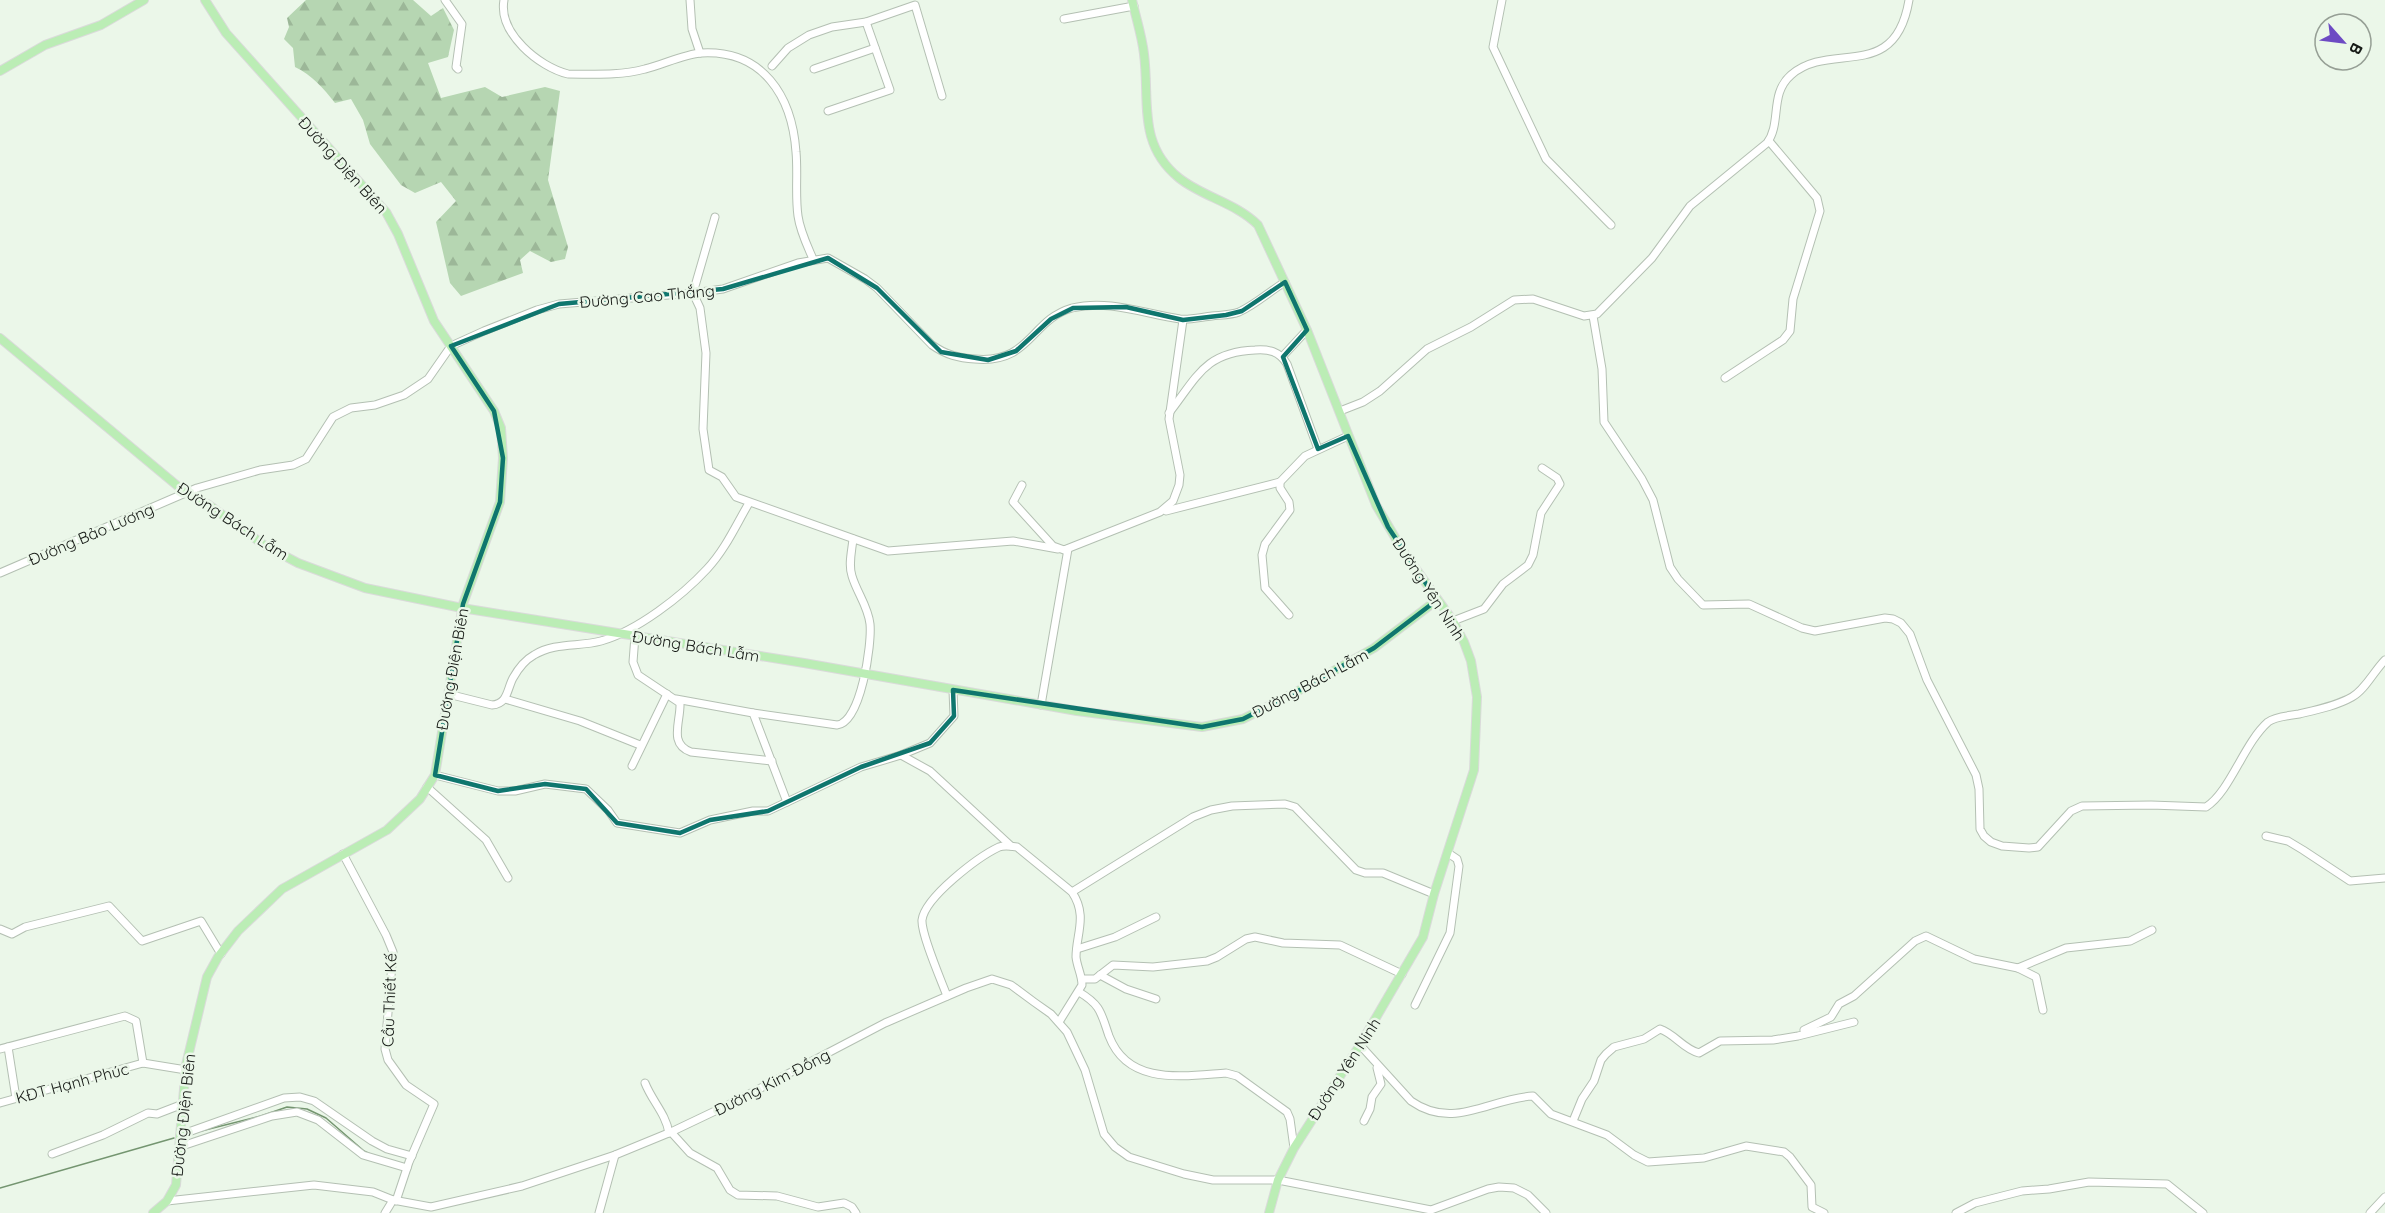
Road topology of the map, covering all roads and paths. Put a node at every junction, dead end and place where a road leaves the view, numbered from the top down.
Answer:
1 (144, 0) edge
2 (205, 0) edge
3 (445, 0) edge
4 (504, 0) edge
5 (690, 0) edge
6 (1502, 0) edge
7 (1909, 0) edge
8 (1133, 3) edge
9 (909, 4) edge
10 (1064, 19) dead end
11 (866, 22) junction
12 (875, 48) junction
13 (699, 53) junction
14 (772, 66) dead end
15 (458, 69) dead end
16 (814, 69) dead end
17 (0, 71) edge
18 (942, 96) dead end
19 (828, 111) dead end
20 (1769, 141) junction
21 (715, 217) dead end
22 (1611, 225) dead end
23 (813, 259) junction
24 (1285, 282) junction
25 (693, 293) junction
26 (1593, 316) junction
27 (1183, 320) junction
28 (1307, 330) junction
29 (0, 338) edge
30 (451, 346) junction
31 (1282, 357) junction
32 (1725, 378) dead end
33 (1340, 411) junction
34 (1169, 413) junction
35 (1348, 436) junction
36 (1318, 449) junction
37 (1542, 468) dead end
38 (1280, 482) junction
39 (1022, 485) dead end
40 (186, 493) junction
41 (749, 503) junction
42 (1160, 512) junction
43 (853, 539) junction
44 (1058, 549) junction
45 (1068, 549) junction
46 (0, 573) edge
47 (1437, 600) junction
48 (462, 608) junction
49 (1289, 615) dead end
50 (1453, 621) junction
51 (618, 634) junction
52 (635, 636) junction
53 (2385, 660) edge
54 (864, 674) junction
55 (953, 690) junction
56 (448, 694) junction
57 (667, 694) junction
58 (505, 699) junction
59 (676, 699) junction
60 (1041, 705) junction
61 (753, 713) junction
62 (640, 745) junction
63 (901, 755) junction
64 (772, 762) junction
65 (632, 766) dead end
66 (435, 775) junction
67 (427, 788) junction
68 (787, 802) junction
69 (2266, 836) dead end
70 (1011, 846) junction
71 (1448, 853) junction
72 (343, 854) junction
73 (508, 878) dead end
74 (2385, 878) edge
75 (1072, 892) junction
76 (1434, 894) junction
77 (1156, 917) dead end
78 (0, 929) edge
79 (2152, 930) dead end
80 (1077, 949) junction
81 (221, 954) junction
82 (2043, 958) junction
83 (2018, 968) junction
84 (1402, 974) junction
85 (1100, 975) junction
86 (2036, 976) junction
87 (1082, 979) junction
88 (1079, 992) junction
89 (947, 996) junction
90 (1156, 999) dead end
91 (1415, 1005) dead end
92 (2043, 1010) dead end
93 (1059, 1022) junction
94 (1854, 1022) dead end
95 (1804, 1030) dead end
96 (1360, 1045) junction
97 (8, 1047) junction
98 (0, 1049) edge
99 (1376, 1062) junction
100 (143, 1063) junction
101 (186, 1070) junction
102 (645, 1083) dead end
103 (16, 1098) junction
104 (0, 1103) edge
105 (183, 1104) junction
106 (1364, 1121) dead end
107 (1573, 1121) junction
108 (670, 1133) junction
109 (180, 1135) junction
110 (179, 1147) junction
111 (1294, 1148) junction
112 (52, 1154) dead end
113 (615, 1155) junction
114 (412, 1156) junction
115 (407, 1168) junction
116 (1278, 1180) junction
117 (2385, 1197) edge
118 (395, 1201) junction
119 (167, 1202) junction
120 (1812, 1211) edge
121 (153, 1213) edge
122 (385, 1213) edge
123 (599, 1213) edge
124 (856, 1213) edge
125 (1269, 1213) edge
126 (1546, 1213) edge
127 (1824, 1213) edge
128 (1956, 1213) edge
129 (2203, 1213) edge
130 (2370, 1213) edge

1 - 17 main road
2 - 30 main road, Đường Điện Biên
3 - 15 street
4 - 13 street
5 - 13 street
6 - 22 street
7 - 20 street
8 - 10 street
8 - 24 main road, Đường Yên Ninh
9 - 11 street
9 - 18 street
11 - 12 street
11 - 14 street
12 - 16 street
12 - 19 street
13 - 23 street
20 - 26 street
20 - 32 street
21 - 25 street
23 - 25 street, Đường Cao Thắng
23 - 27 street
24 - 27 street
24 - 28 main road, Đường Yên Ninh
25 - 30 street, Đường Cao Thắng
25 - 41 street
26 - 33 street
26 - 53 street
27 - 34 street
28 - 31 street
28 - 33 main road, Đường Yên Ninh
29 - 40 main road, Đường Bách Lẫm
30 - 40 street, Đường Bảo Lương
30 - 48 main road, Đường Điện Biên
31 - 34 street
31 - 36 street
33 - 35 main road, Đường Yên Ninh
34 - 42 street
35 - 36 street
35 - 47 main road, Đường Yên Ninh
36 - 38 street
37 - 50 street
38 - 42 street
38 - 49 street
39 - 44 street
40 - 46 street, Đường Bảo Lương
40 - 48 main road, Đường Bách Lẫm
41 - 43 street
41 - 51 street
42 - 45 street
43 - 44 street
43 - 54 street
44 - 45 street
45 - 60 street
47 - 50 main road, Đường Yên Ninh
47 - 60 main road, Đường Bách Lẫm
48 - 51 main road, Đường Bách Lẫm
48 - 56 main road, Đường Điện Biên
50 - 71 main road, Đường Yên Ninh
51 - 52 main road, Đường Bách Lẫm
51 - 58 street
52 - 54 main road, Đường Bách Lẫm
52 - 57 street
54 - 55 main road, Đường Bách Lẫm
54 - 61 street
55 - 60 main road, Đường Bách Lẫm
55 - 63 street
56 - 58 street
56 - 66 main road, Đường Điện Biên
57 - 59 street
57 - 62 street
58 - 62 street
59 - 61 street
59 - 64 street
61 - 64 street
62 - 65 street
63 - 68 street
63 - 70 street
64 - 68 street
66 - 67 main road, Đường Điện Biên
66 - 68 street
67 - 72 main road, Đường Điện Biên
67 - 73 street
69 - 74 street
70 - 75 street
70 - 89 street
71 - 76 main road, Đường Yên Ninh
71 - 91 street
72 - 81 main road, Đường Điện Biên
72 - 114 street, Cầu Thiết Kế
75 - 76 street
75 - 80 street
76 - 84 main road, Đường Yên Ninh
77 - 80 street
78 - 81 street
79 - 82 street
80 - 87 street
81 - 101 main road, Đường Điện Biên
82 - 83 street
82 - 86 street
83 - 86 street
83 - 95 street
84 - 85 street
84 - 96 main road, Đường Yên Ninh
85 - 87 street
85 - 90 street
86 - 92 street
87 - 88 street
88 - 93 street
88 - 111 street
89 - 93 street, Đường Kim Đồng
89 - 108 street, Đường Kim Đồng
93 - 116 street, Đường Kim Đồng
94 - 107 street
96 - 99 street
96 - 111 main road, Đường Yên Ninh
97 - 98 street, KĐT Hạnh Phúc
97 - 100 street, KĐT Hạnh Phúc
97 - 103 street
99 - 106 street
99 - 107 street
100 - 101 street, KĐT Hạnh Phúc
100 - 103 street, KĐT Hạnh Phúc
101 - 105 main road, Đường Điện Biên
102 - 108 street
103 - 104 street, KĐT Hạnh Phúc
105 - 109 main road, Đường Điện Biên
105 - 112 street
107 - 120 street
108 - 113 street, Đường Kim Đồng
108 - 124 street
109 - 110 main road, Đường Điện Biên
109 - 114 street
110 - 115 street
110 - 119 main road, Đường Điện Biên
111 - 116 main road, Đường Yên Ninh
113 - 118 street, Đường Kim Đồng
113 - 123 street
114 - 115 street, Cầu Thiết Kế
115 - 118 street, Cầu Thiết Kế
116 - 125 main road, Đường Yên Ninh
116 - 126 street, Đường Kim Đồng
117 - 130 street
118 - 119 street, Đường Kim Đồng
118 - 122 street, Cầu Thiết Kế
119 - 121 main road
120 - 127 street
128 - 129 street

